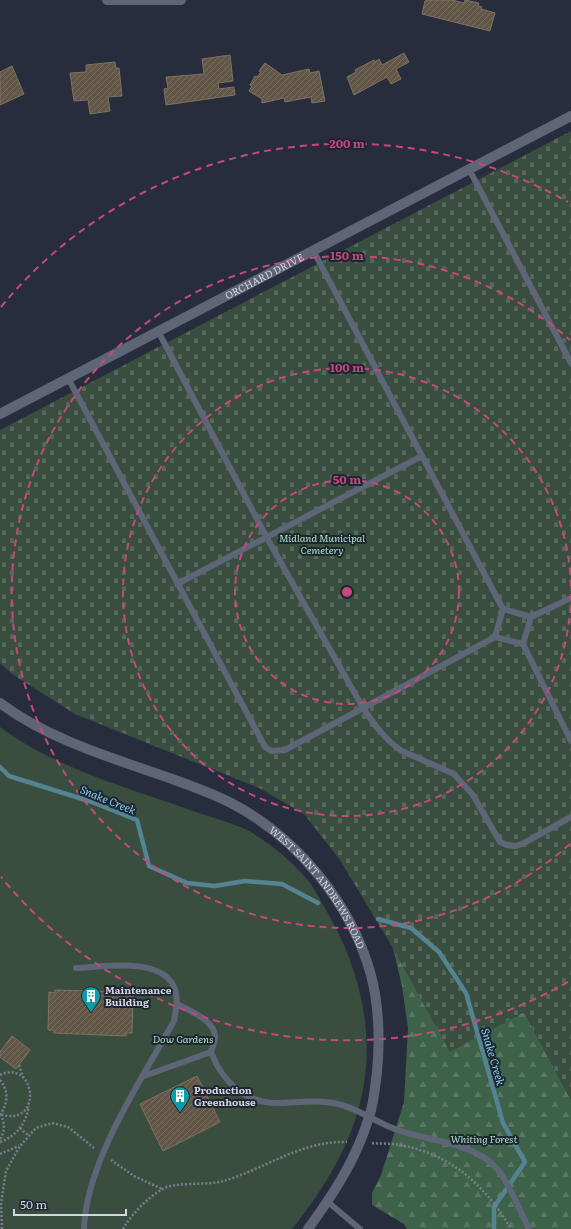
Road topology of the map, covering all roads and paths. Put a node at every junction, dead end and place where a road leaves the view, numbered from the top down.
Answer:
1 (107, 0) edge
2 (181, 0) edge
3 (571, 116) edge
4 (469, 169) junction
5 (313, 250) junction
6 (158, 331) junction
7 (571, 363) edge
8 (68, 378) junction
9 (0, 414) edge
10 (422, 456) junction
11 (267, 538) junction
12 (177, 584) junction
13 (571, 598) edge
14 (503, 609) junction
15 (531, 617) junction
16 (495, 637) junction
17 (523, 644) junction
18 (0, 703) edge
19 (363, 708) junction
20 (571, 741) edge
21 (571, 817) edge
22 (76, 968) dead end
23 (177, 1004) junction
24 (211, 1052) junction
25 (19, 1065) dead end
26 (0, 1075) edge
27 (144, 1076) junction
28 (23, 1078) junction
29 (0, 1080) edge
30 (30, 1103) junction
31 (0, 1115) edge
32 (370, 1116) junction
33 (20, 1128) junction
34 (29, 1136) junction
35 (0, 1139) edge
36 (0, 1142) edge
37 (353, 1142) dead end
38 (367, 1143) dead end
39 (20, 1146) junction
40 (0, 1154) edge
41 (102, 1154) junction
42 (162, 1189) junction
43 (328, 1202) junction
44 (2, 1229) edge
45 (84, 1229) edge
46 (123, 1229) edge
47 (308, 1229) edge
48 (360, 1229) edge
49 (511, 1229) edge
50 (529, 1229) edge

1 - 2 street
3 - 4 street, ORCHARD DRIVE
4 - 5 street, ORCHARD DRIVE
4 - 7 lane
5 - 6 street, ORCHARD DRIVE
5 - 10 lane
6 - 8 street, ORCHARD DRIVE
6 - 11 lane
8 - 9 street, ORCHARD DRIVE
8 - 12 lane
10 - 11 lane
10 - 14 lane
11 - 12 lane
11 - 19 lane
12 - 19 lane
13 - 15 lane
14 - 15 lane
14 - 16 lane
15 - 17 lane
16 - 17 lane
16 - 19 lane
17 - 20 lane
18 - 32 street, WEST SAINT ANDREWS ROAD
19 - 21 lane
22 - 23 lane
23 - 24 lane
23 - 27 lane
24 - 27 lane
24 - 32 lane
25 - 28 path
26 - 28 path
27 - 41 lane
28 - 30 path
29 - 31 path
30 - 31 path
30 - 33 path
31 - 35 path
32 - 43 street, WEST SAINT ANDREWS ROAD
32 - 50 lane
33 - 34 path
33 - 36 path
34 - 39 path
34 - 41 path
37 - 42 path
38 - 49 path
39 - 40 path
39 - 44 path
41 - 42 path
41 - 45 lane
42 - 46 path
43 - 47 street, WEST SAINT ANDREWS ROAD
43 - 48 lane

